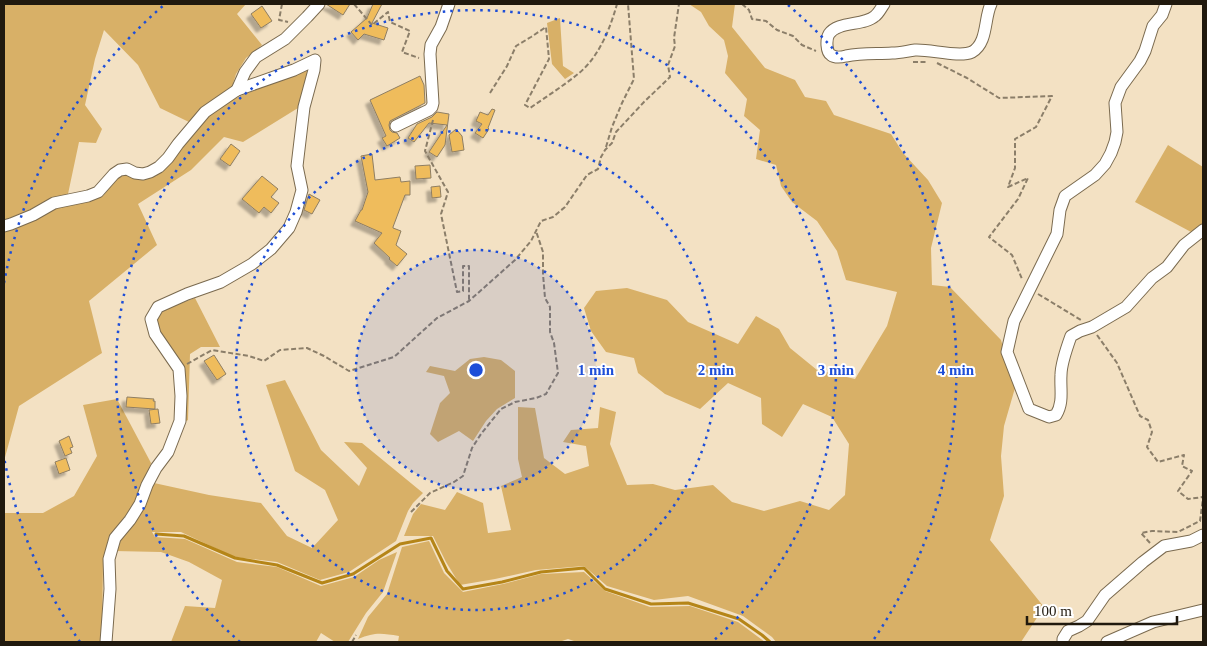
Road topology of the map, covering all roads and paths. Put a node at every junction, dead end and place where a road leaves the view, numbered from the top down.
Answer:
1 (282, 4) edge
2 (319, 4) edge
3 (354, 4) edge
4 (449, 4) edge
5 (617, 4) edge
6 (628, 4) edge
7 (679, 4) edge
8 (742, 4) edge
9 (884, 4) edge
10 (991, 4) edge
11 (1166, 4) edge
12 (300, 25) junction
13 (828, 49) junction
14 (431, 62) junction
15 (908, 62) dead end
16 (926, 62) dead end
17 (934, 62) dead end
18 (237, 90) junction
19 (490, 93) dead end
20 (432, 107) junction
21 (396, 126) dead end
22 (606, 150) junction
23 (4, 226) edge
24 (1203, 230) edge
25 (536, 231) junction
26 (1030, 288) junction
27 (469, 301) junction
28 (1092, 327) junction
29 (179, 369) junction
30 (1203, 497) edge
31 (411, 512) dead end
32 (1203, 535) edge
33 (1157, 552) junction
34 (1203, 610) edge
35 (356, 636) dead end
36 (106, 642) edge
37 (352, 642) edge
38 (1063, 642) edge
39 (1107, 642) edge

1 - 12 path
2 - 12 street
3 - 14 path
4 - 14 street
5 - 19 path
6 - 22 path
7 - 22 path
8 - 13 path
9 - 13 street
10 - 13 street
11 - 26 street
12 - 18 street
14 - 20 street
15 - 16 path
17 - 26 path
18 - 23 street
18 - 29 street
20 - 21 street
20 - 27 path
22 - 25 path
24 - 28 street
25 - 27 path
25 - 31 path
26 - 28 path
26 - 28 street
27 - 29 path
28 - 30 path
29 - 36 street
30 - 33 path
32 - 33 street
33 - 38 street
34 - 39 street
35 - 37 path

